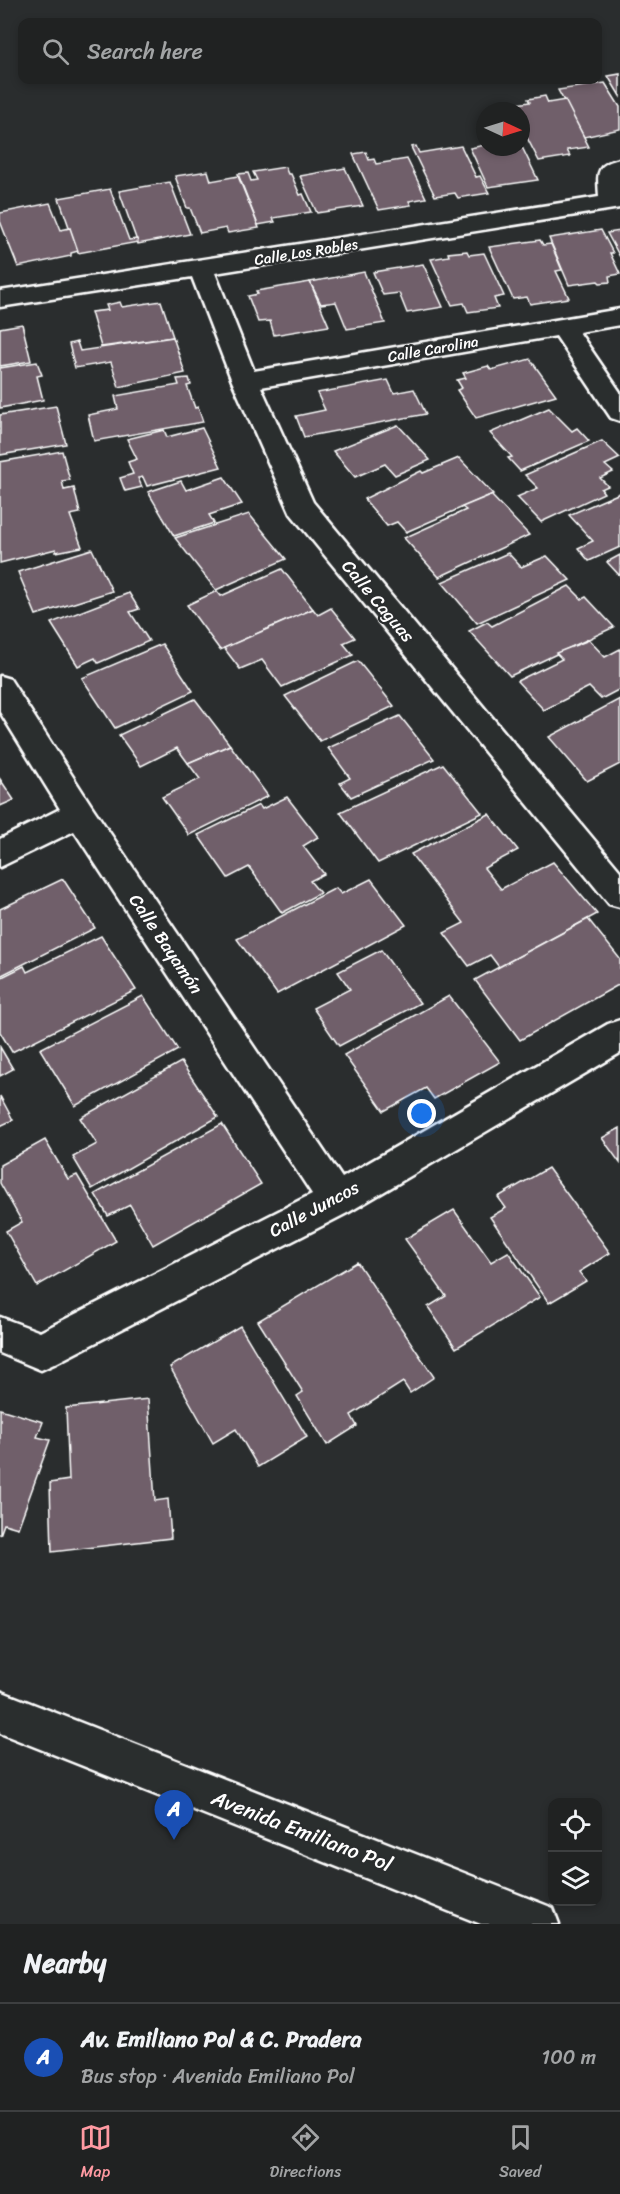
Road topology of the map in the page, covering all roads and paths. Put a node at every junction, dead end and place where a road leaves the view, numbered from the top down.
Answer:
1 (620, 166) edge
2 (615, 201) edge
3 (201, 269) junction
4 (0, 299) edge
5 (620, 317) edge
6 (563, 327) junction
7 (245, 381) junction
8 (620, 412) edge
9 (0, 687) edge
10 (80, 814) junction
11 (0, 854) edge
12 (620, 894) edge
13 (620, 1035) edge
14 (336, 1200) junction
15 (0, 1335) edge
16 (0, 1712) edge
17 (537, 1924) edge

1 - 2 street, Calle Los Robles
2 - 3 street, Calle Los Robles
3 - 4 street, Calle Los Robles
3 - 7 street, Calle Caguas
5 - 6 street, Calle Carolina
6 - 7 street, Calle Carolina
6 - 8 street
7 - 12 street, Calle Caguas
9 - 10 street, Calle Bayamón
10 - 11 street
10 - 14 street, Calle Bayamón
13 - 14 street, Calle Juncos
14 - 15 street, Calle Juncos
16 - 17 street, Avenida Emiliano Pol

